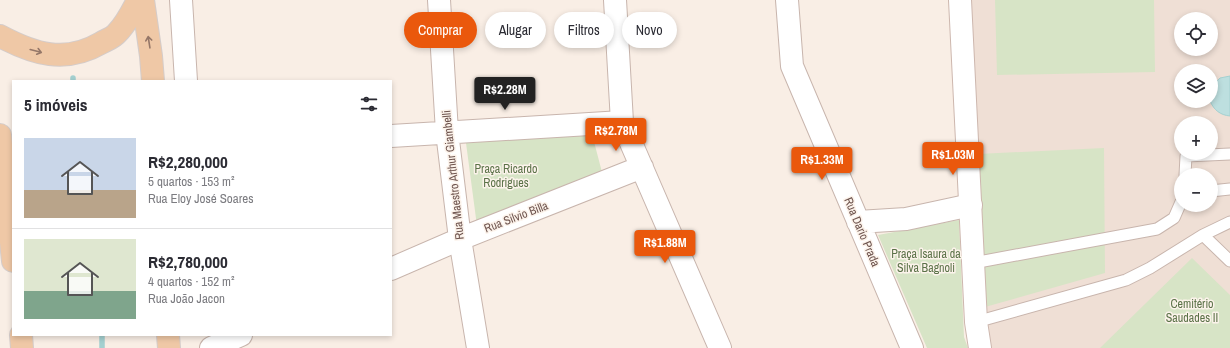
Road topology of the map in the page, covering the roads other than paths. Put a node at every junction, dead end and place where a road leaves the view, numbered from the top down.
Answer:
1 (138, 0) edge
2 (143, 0) edge
3 (181, 0) edge
4 (439, 0) edge
5 (615, 0) edge
6 (787, 0) edge
7 (960, 0) edge
8 (0, 36) edge
9 (153, 80) edge
10 (186, 80) edge
11 (622, 122) junction
12 (447, 132) junction
13 (0, 135) edge
14 (392, 136) edge
15 (1230, 154) edge
16 (642, 167) junction
17 (1185, 168) edge
18 (1230, 189) edge
19 (1218, 190) edge
20 (971, 205) junction
21 (1177, 212) edge
22 (858, 222) junction
23 (1230, 222) edge
24 (1203, 235) junction
25 (460, 239) junction
26 (12, 251) edge
27 (1230, 261) edge
28 (973, 263) junction
29 (392, 269) edge
30 (976, 322) junction
31 (21, 336) edge
32 (168, 336) edge
33 (206, 336) edge
34 (239, 336) edge
35 (22, 348) edge
36 (169, 348) edge
37 (207, 348) edge
38 (212, 348) edge
39 (478, 348) edge
40 (720, 348) edge
41 (912, 348) edge
42 (980, 348) edge

8 -> 1 main road
9 -> 2 main road
3 - 10 street
4 - 12 street, Rua Maestro Arthur Giambelli
5 - 11 street
6 - 22 street, Rua Dario Prada
7 - 20 street
11 - 12 street
11 - 16 street
12 - 14 street
12 - 25 street, Rua Maestro Arthur Giambelli
13 - 26 main road
15 - 17 lane
16 - 25 street, Rua Silvio Billa
16 - 40 street
18 - 19 lane
20 - 22 street
20 - 28 street
21 - 28 lane
22 - 41 street, Rua Dario Prada
23 - 24 lane
24 - 27 lane
24 - 30 lane
25 - 29 street, Rua Silvio Billa
25 - 39 street, Rua Maestro Arthur Giambelli
28 - 30 street
30 - 42 street
31 - 35 main road
32 - 36 main road
33 - 37 street
34 - 38 street

